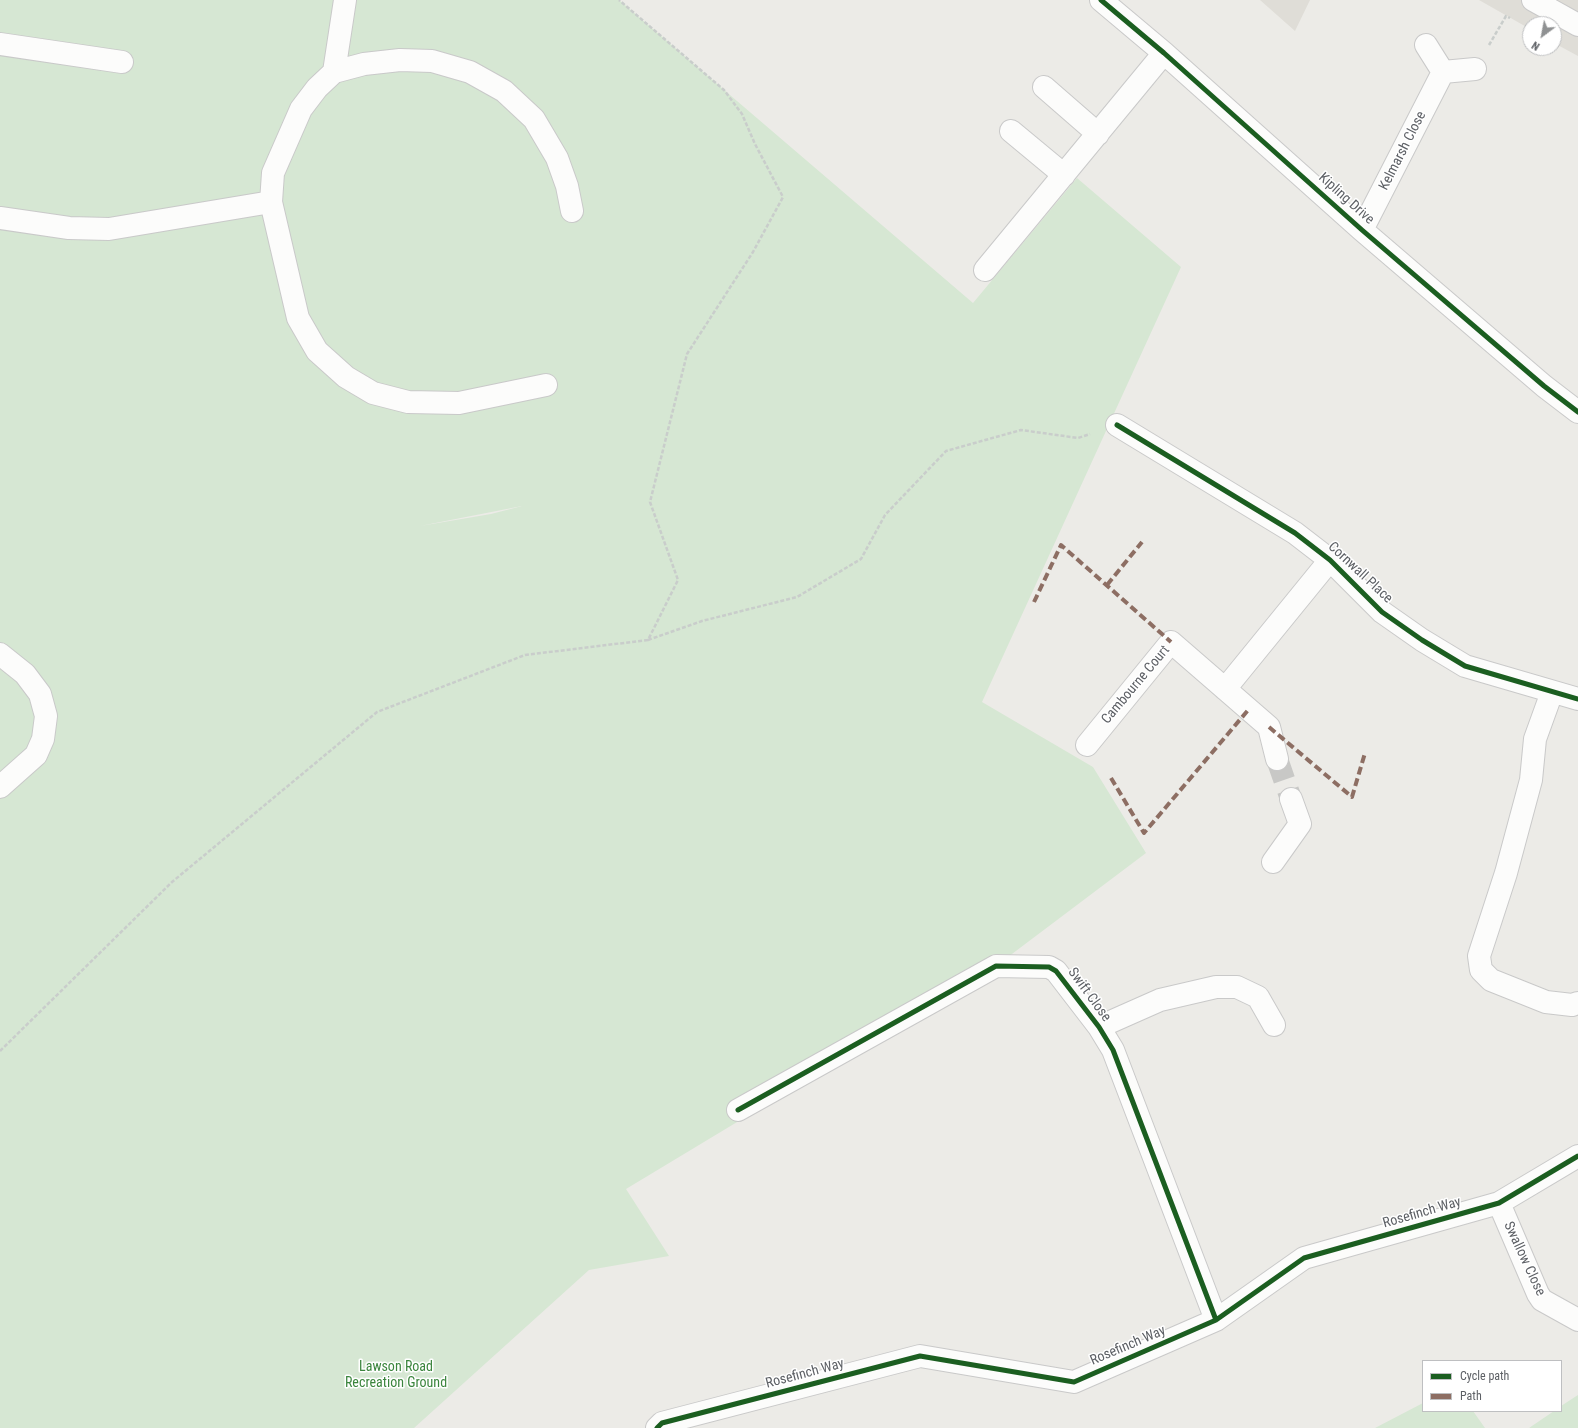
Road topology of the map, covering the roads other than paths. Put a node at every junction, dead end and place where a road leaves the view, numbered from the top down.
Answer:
1 (345, 0) edge
2 (1101, 0) edge
3 (1533, 0) edge
4 (1578, 25) edge
5 (0, 44) edge
6 (1426, 45) dead end
7 (1164, 53) junction
8 (122, 62) dead end
9 (1475, 69) road end
10 (334, 72) junction
11 (1443, 72) junction
12 (1044, 87) dead end
13 (1011, 131) dead end
14 (1098, 134) junction
15 (1064, 175) junction
16 (271, 202) junction
17 (572, 211) dead end
18 (0, 218) edge
19 (1362, 230) junction
20 (985, 270) dead end
21 (546, 385) dead end
22 (1578, 412) edge
23 (1117, 425) road end
24 (1330, 560) junction
25 (0, 654) edge
26 (1225, 688) junction
27 (1552, 692) junction
28 (1578, 699) edge
29 (1087, 745) dead end
30 (1277, 758) tunnel mouth
31 (0, 787) edge
32 (1291, 800) tunnel mouth
33 (1273, 862) dead end
34 (1578, 1003) edge
35 (1274, 1025) dead end
36 (1099, 1027) junction
37 (738, 1110) dead end
38 (1578, 1156) edge
39 (1499, 1203) junction
40 (1216, 1320) junction
41 (1578, 1320) edge
42 (657, 1428) edge

1 - 10 street
2 - 7 street, Kipling Drive
3 - 4 street
5 - 8 street
6 - 11 street
7 - 14 street
7 - 19 street, Kipling Drive
9 - 11 street
10 - 16 street
10 - 17 street
11 - 19 street, Kelmarsh Close
12 - 14 street
13 - 15 street
14 - 15 street
15 - 20 street
16 - 18 street
16 - 21 street
19 - 22 street, Kipling Drive
23 - 24 street, Cornwall Place
24 - 26 street
24 - 27 street, Cornwall Place
25 - 31 street
26 - 29 street, Cambourne Court
26 - 30 street, Cambourne Court
27 - 28 street, Cornwall Place
27 - 34 street
32 - 33 street
35 - 36 street, Swift Close
36 - 37 street, Swift Close
36 - 40 street, Swift Close
38 - 39 street, Rosefinch Way
39 - 40 street, Rosefinch Way
39 - 41 street, Swallow Close
40 - 42 street, Rosefinch Way

